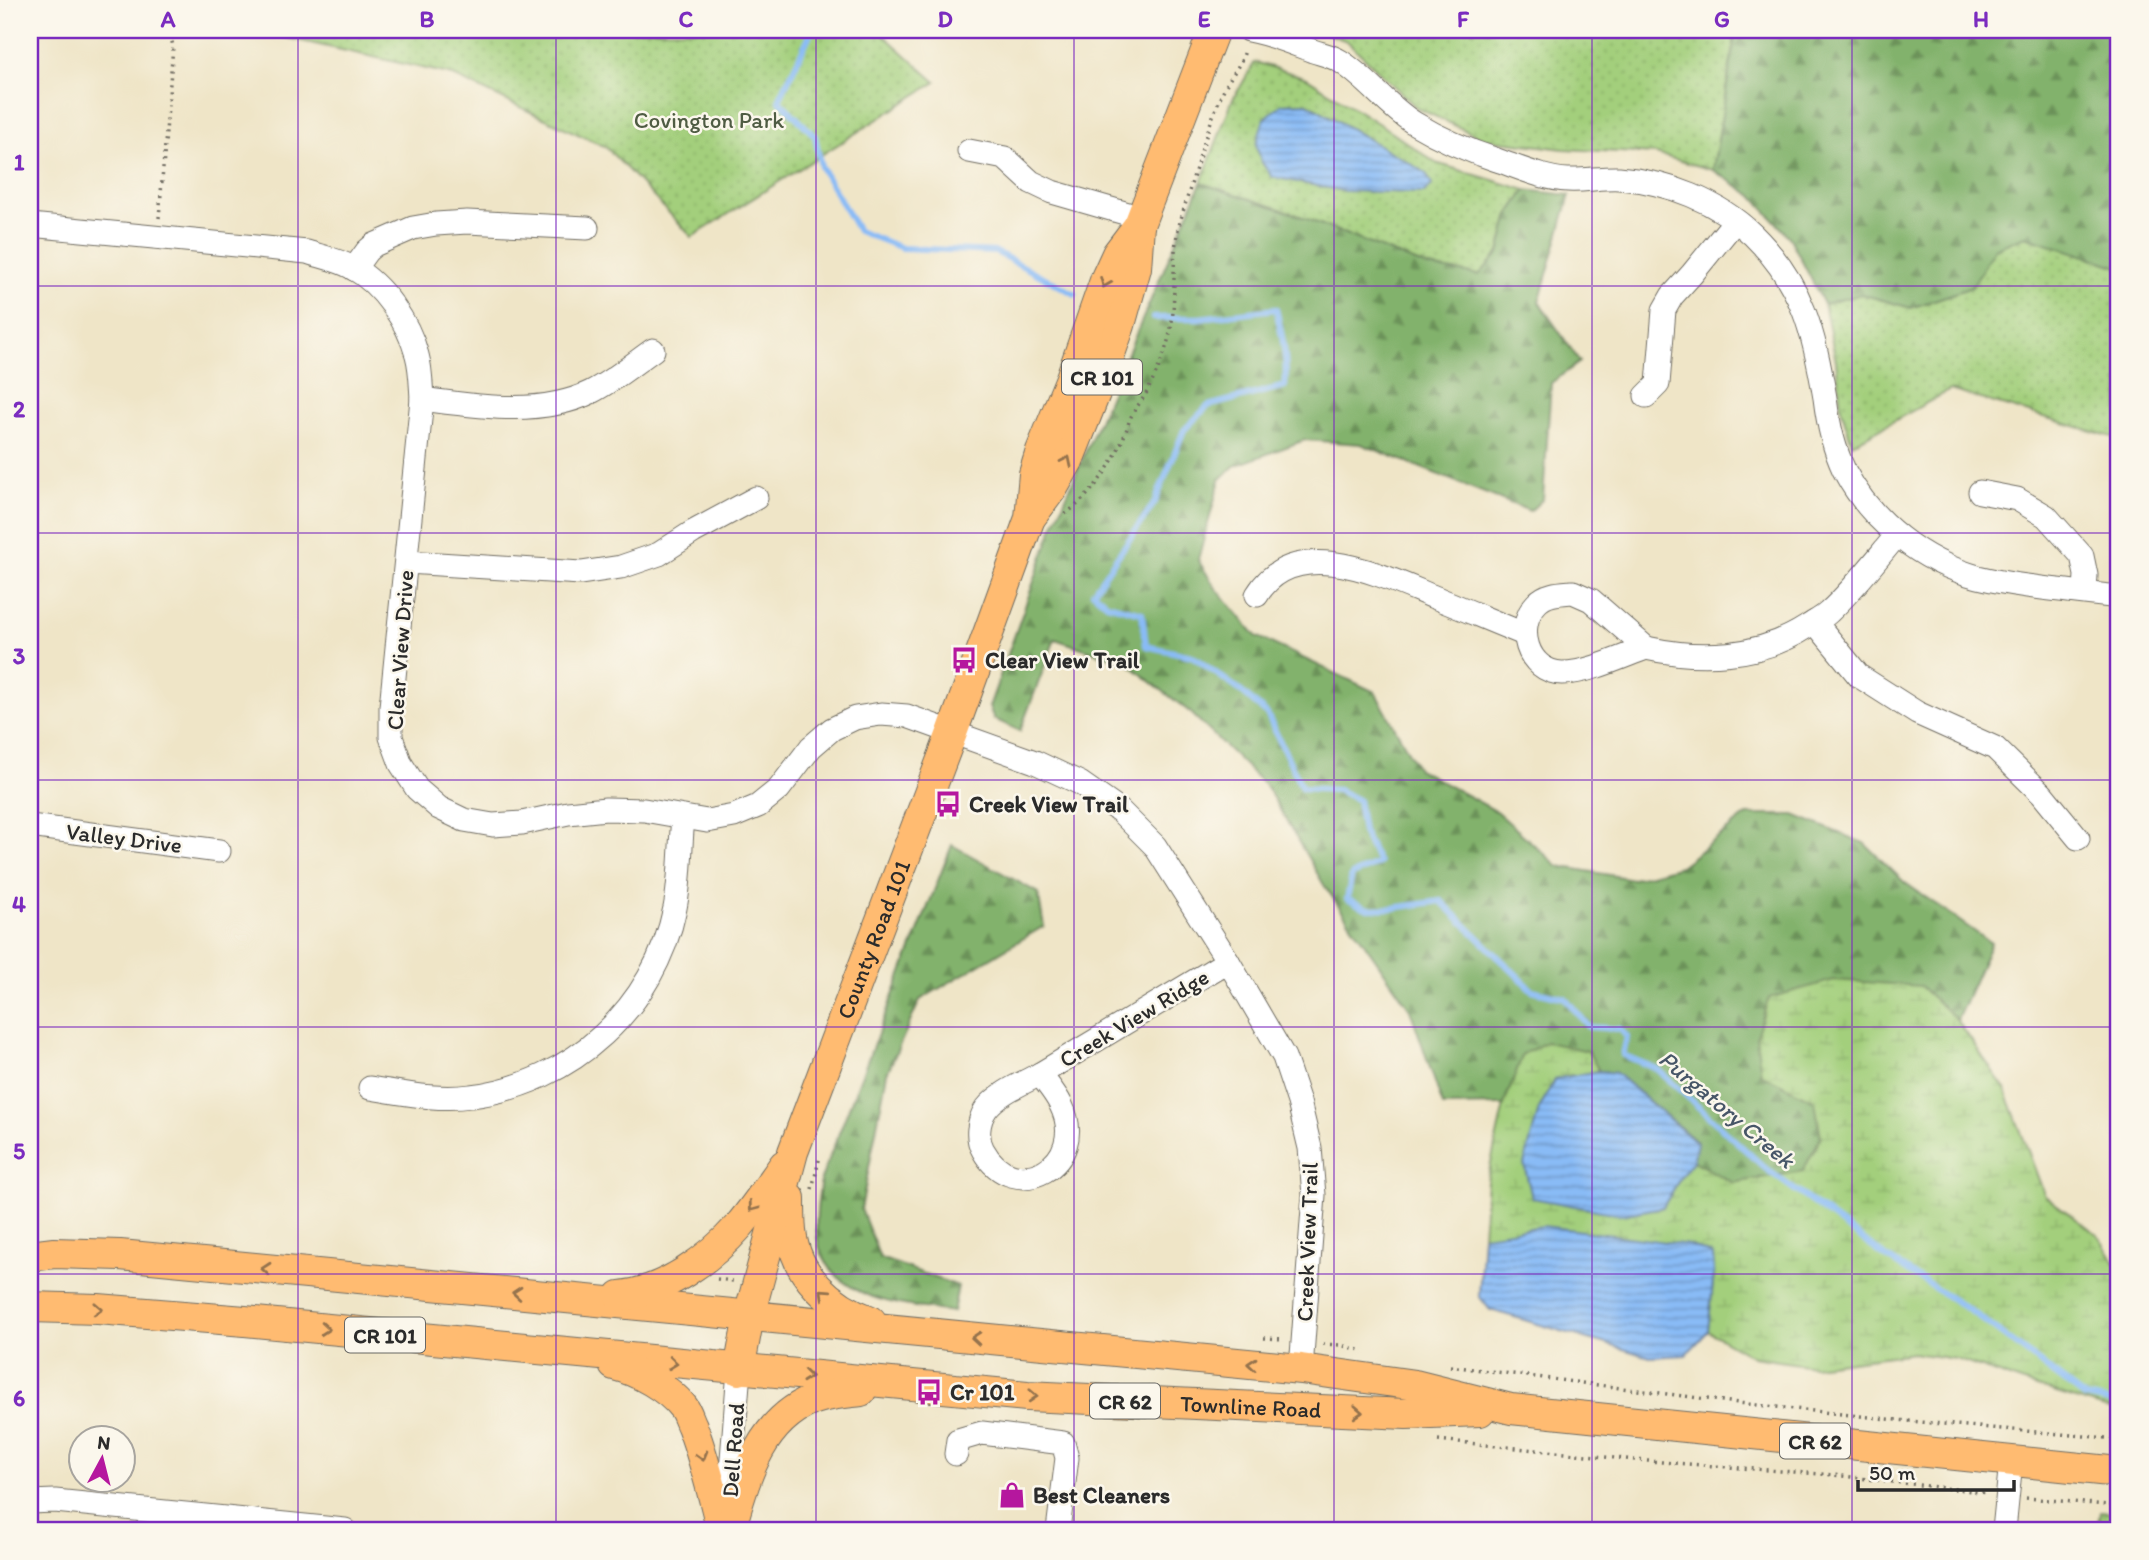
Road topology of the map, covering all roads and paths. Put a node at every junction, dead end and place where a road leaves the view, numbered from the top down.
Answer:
1 (169, 30) edge
2 (1214, 30) edge
3 (1249, 30) edge
4 (969, 151) dead end
5 (1140, 221) junction
6 (1735, 221) junction
7 (30, 225) edge
8 (587, 229) dead end
9 (157, 238) junction
10 (354, 269) junction
11 (653, 351) dead end
12 (1646, 396) dead end
13 (422, 399) junction
14 (1980, 492) dead end
15 (756, 498) dead end
16 (1062, 516) dead end
17 (1897, 535) junction
18 (407, 562) junction
19 (2085, 592) junction
20 (1257, 595) dead end
21 (2119, 597) edge
22 (1815, 622) junction
23 (1524, 634) junction
24 (1646, 648) junction
25 (952, 733) junction
26 (683, 818) junction
27 (30, 826) edge
28 (2078, 838) dead end
29 (219, 850) dead end
30 (1227, 961) junction
31 (1040, 1074) junction
32 (370, 1088) dead end
33 (793, 1152) junction
34 (30, 1256) edge
35 (585, 1300) junction
36 (30, 1307) edge
37 (749, 1316) junction
38 (907, 1331) junction
39 (1261, 1339) dead end
40 (560, 1351) junction
41 (1365, 1351) dead end
42 (1302, 1356) junction
43 (1447, 1366) dead end
44 (739, 1370) junction
45 (902, 1385) junction
46 (1511, 1409) junction
47 (1429, 1439) dead end
48 (2119, 1439) edge
49 (956, 1454) dead end
50 (2011, 1461) junction
51 (2119, 1472) edge
52 (2008, 1496) junction
53 (30, 1502) edge
54 (2119, 1506) edge
55 (345, 1530) edge
56 (726, 1530) edge
57 (1058, 1530) edge
58 (2004, 1530) edge

1 - 9 path
2 - 5 main road, County Road 101 / CR 101
3 - 6 street
3 - 16 path
4 - 5 street
5 - 25 main road, County Road 101 / CR 101
6 - 12 street
6 - 17 street
7 - 9 street, Clear View Drive
8 - 10 street
9 - 10 street, Clear View Drive
10 - 13 street, Clear View Drive
11 - 13 street
13 - 18 street, Clear View Drive
14 - 19 street
15 - 18 street
17 - 19 street
17 - 22 street
18 - 26 street, Clear View Drive
19 - 21 street
20 - 23 street
22 - 24 street
22 - 28 street
23 - 24 street
23 - 24 street
25 - 26 street, Clear View Drive
25 - 30 street, Creek View Trail
25 - 33 main road, County Road 101 / CR 101
26 - 32 street
27 - 29 street, Valley Drive
30 - 31 street, Creek View Ridge
30 - 42 street, Creek View Trail
31 - 31 street
33 -> 35 main road, CR 101
33 - 37 main road, County Road 101 / CR 101
38 -> 33 main road
35 -> 34 main road, CR 101
35 - 37 main road, CR 101
36 -> 40 main road, CR 101 / CR 101
37 - 38 main road, Townline Road / CR 62
37 - 44 main road, County Road 101 / CR 101
42 -> 38 main road, Townline Road / CR 62
39 - 42 path
40 -> 44 main road, CR 101 / CR 101
40 -> 56 main road
41 - 42 path
42 - 46 main road, Townline Road / CR 62
43 - 48 path
44 -> 45 main road, Townline Road / CR 62
44 - 56 street, Dell Road
45 -> 46 main road, Townline Road / CR 62
45 - 56 main road
46 - 50 main road, Townline Road / CR 62
47 - 52 path
49 - 57 street
50 - 51 main road, Townline Road / CR 62
50 - 52 street
52 - 54 path
52 - 58 street
53 - 55 street

